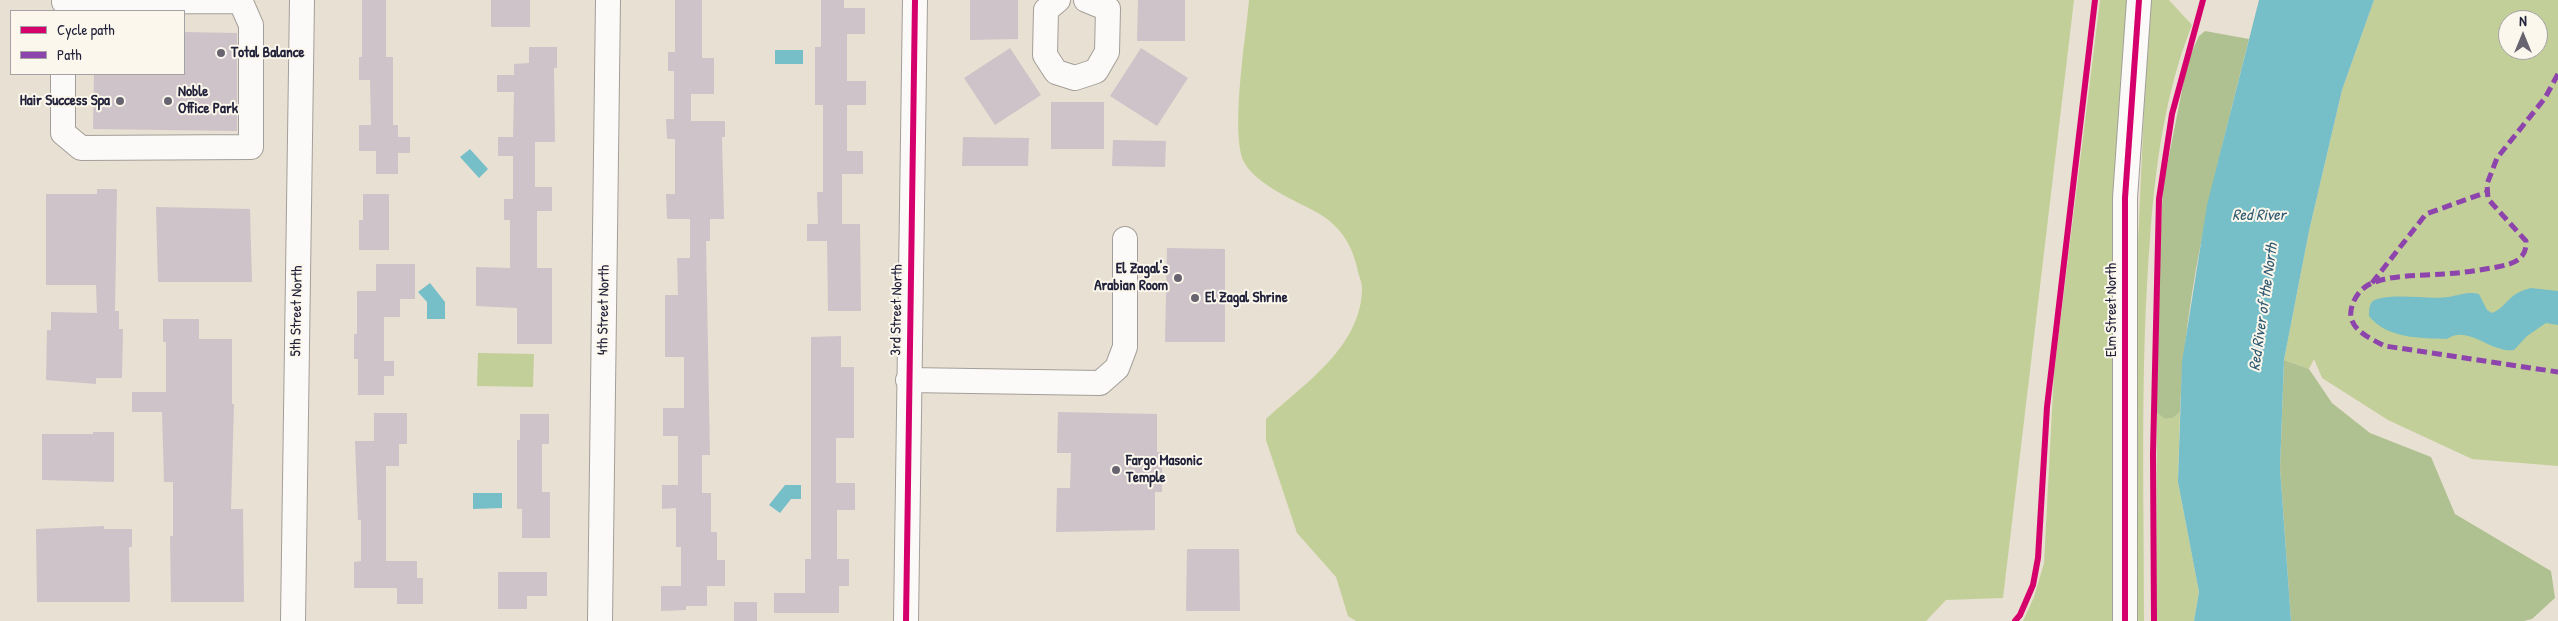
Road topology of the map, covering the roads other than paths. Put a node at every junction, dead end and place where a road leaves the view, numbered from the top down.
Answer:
1 (302, 0) edge
2 (608, 0) edge
3 (915, 0) edge
4 (1058, 0) edge
5 (1086, 0) edge
6 (2139, 0) edge
7 (240, 1) edge
8 (63, 4) edge
9 (63, 75) edge
10 (1125, 239) dead end
11 (908, 380) junction
12 (293, 621) edge
13 (600, 621) edge
14 (906, 621) edge
15 (2125, 621) edge

1 - 12 street, 5th Street North
2 - 13 street, 4th Street North
3 - 11 street, 3rd Street North
4 - 5 street
6 - 15 street, Elm Street North
7 - 8 street
7 - 9 street
10 - 11 street
11 - 14 street, 3rd Street North

